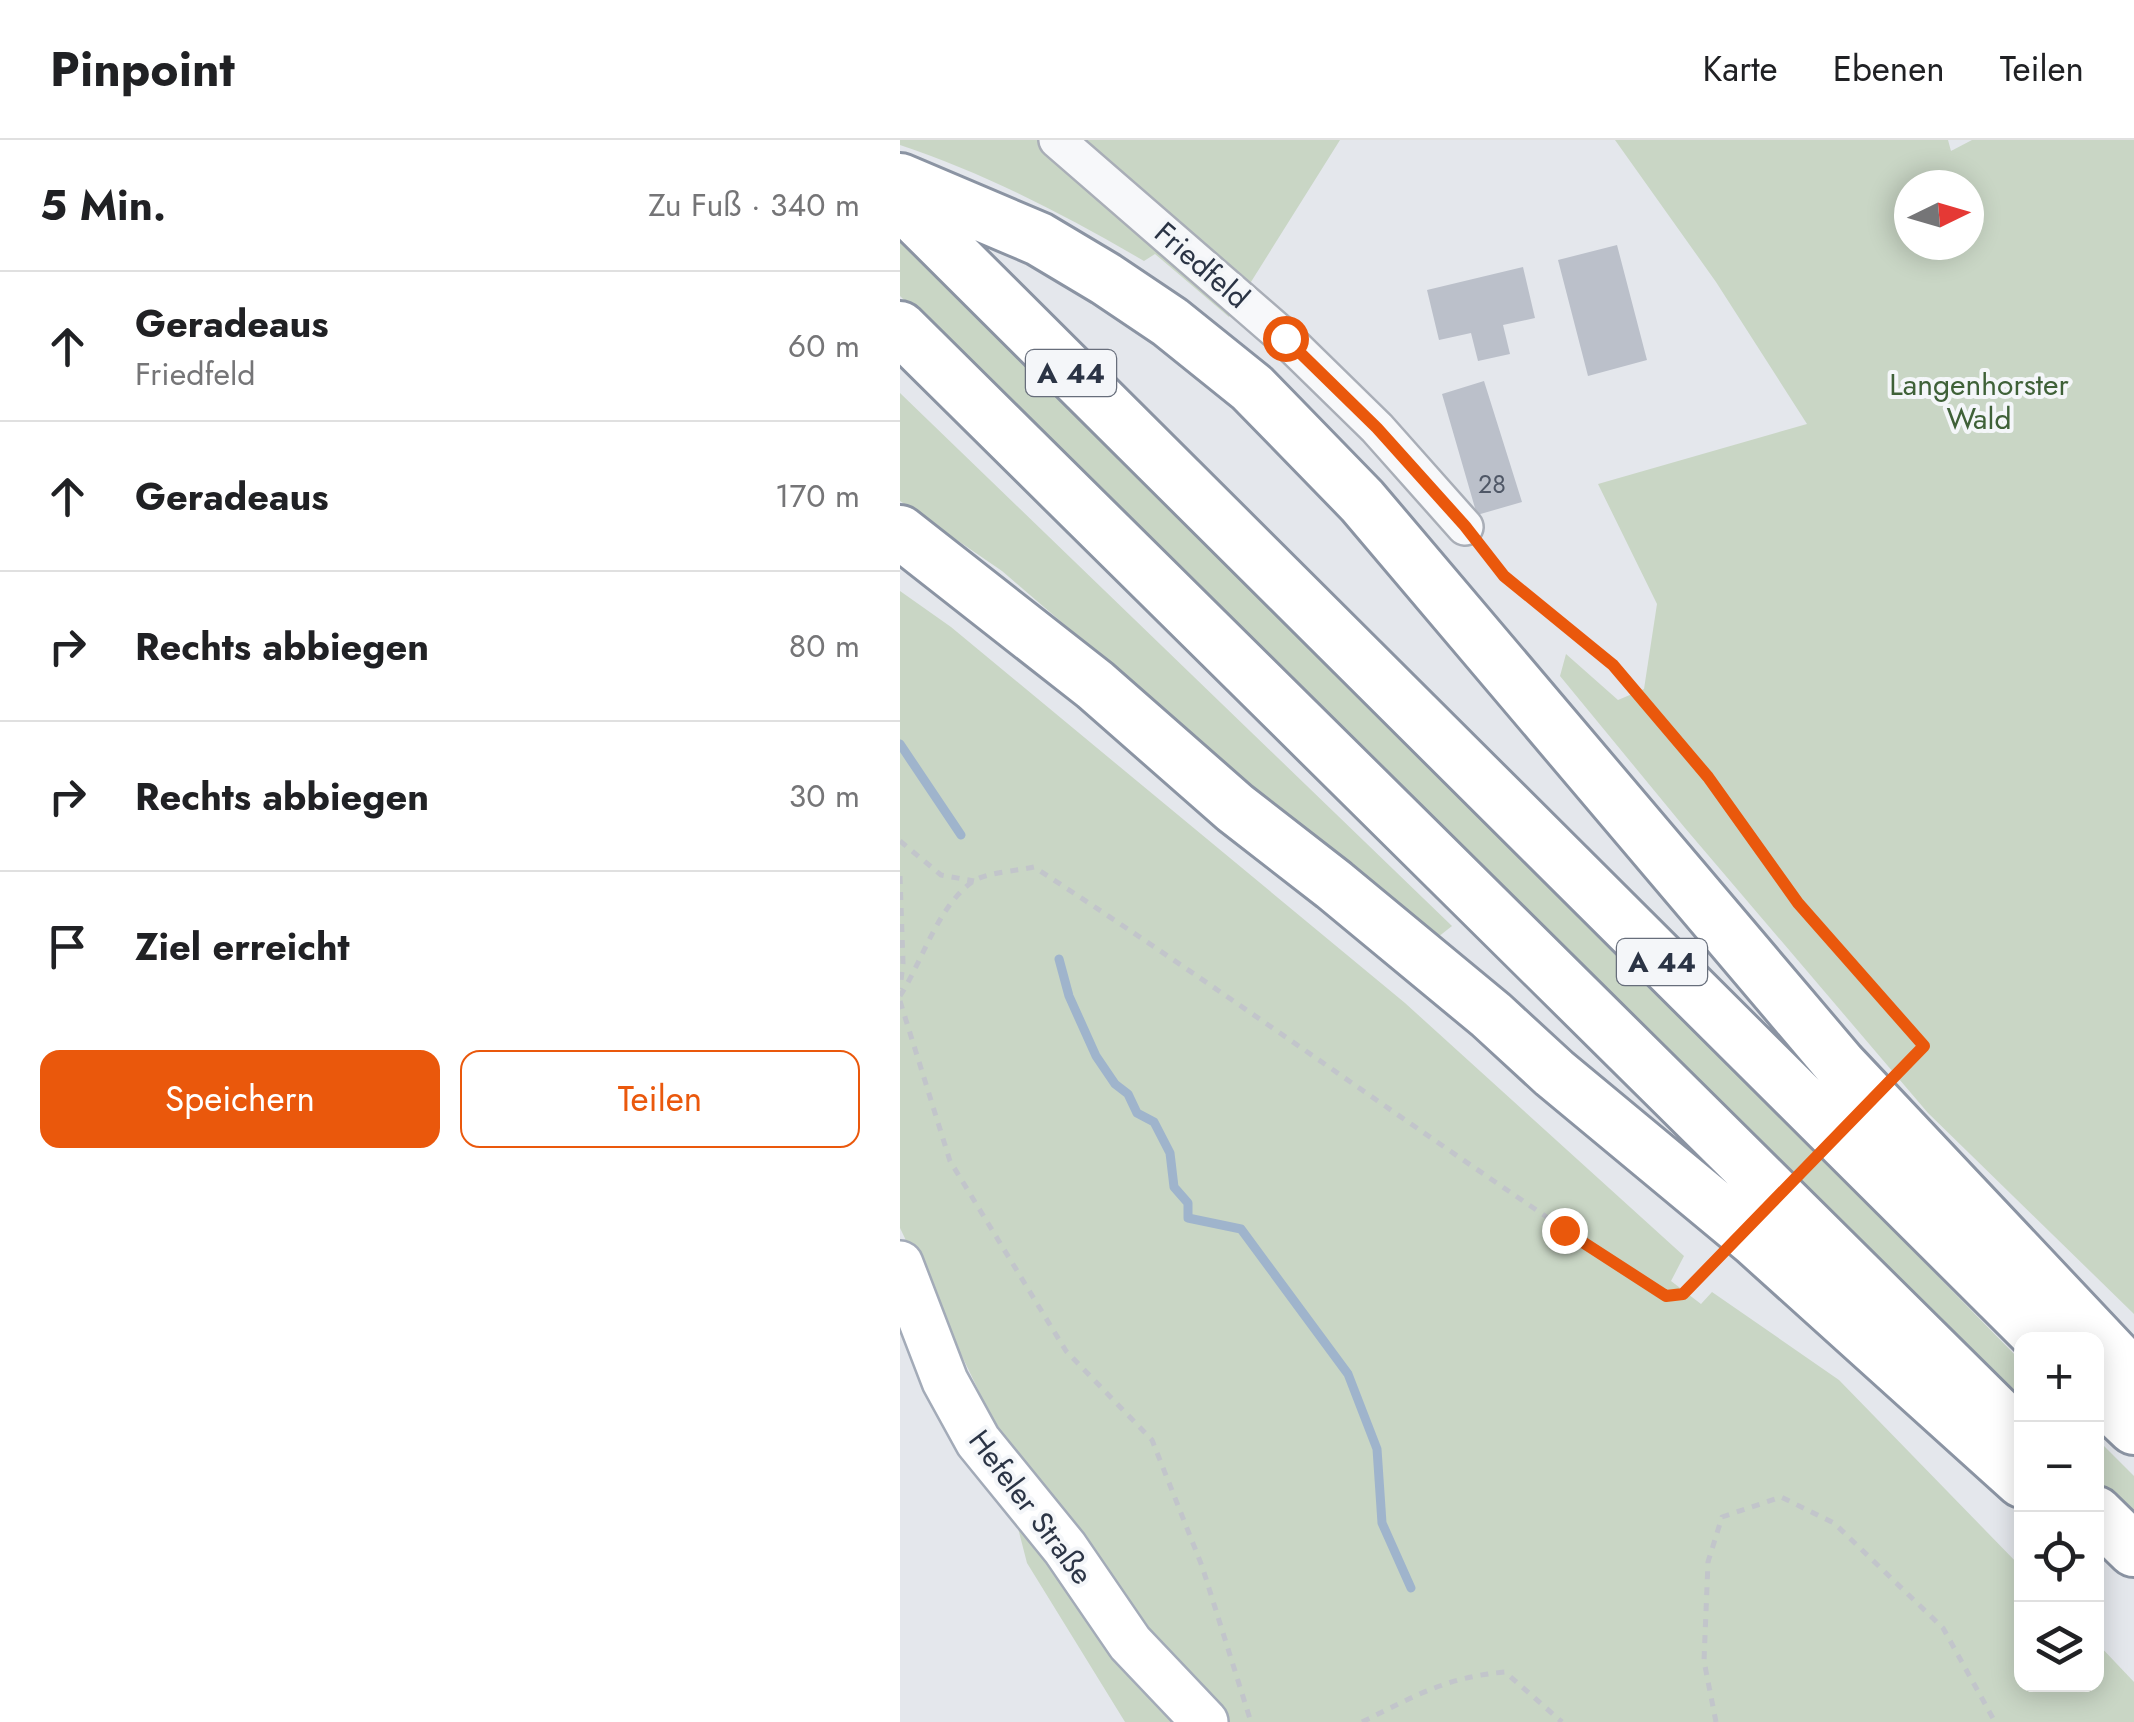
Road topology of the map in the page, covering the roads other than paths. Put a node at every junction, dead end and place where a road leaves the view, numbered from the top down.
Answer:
1 (1057, 140) edge
2 (900, 180) edge
3 (900, 202) edge
4 (900, 328) edge
5 (1465, 526) road end
6 (900, 532) edge
7 (900, 1264) edge
8 (2035, 1332) edge
9 (2134, 1377) edge
10 (2104, 1400) edge
11 (2134, 1428) edge
12 (2014, 1430) edge
13 (2014, 1474) edge
14 (2104, 1521) edge
15 (2134, 1550) edge
16 (2104, 1556) edge
17 (2134, 1578) edge
18 (1206, 1722) edge

1 - 5 lane, Friedfeld
2 - 9 highway
3 - 8 highway, A 44
4 - 12 highway, A 44
6 - 13 highway
7 - 18 main road, Hefeler Straße
10 - 11 highway
14 - 15 highway
16 - 17 highway

